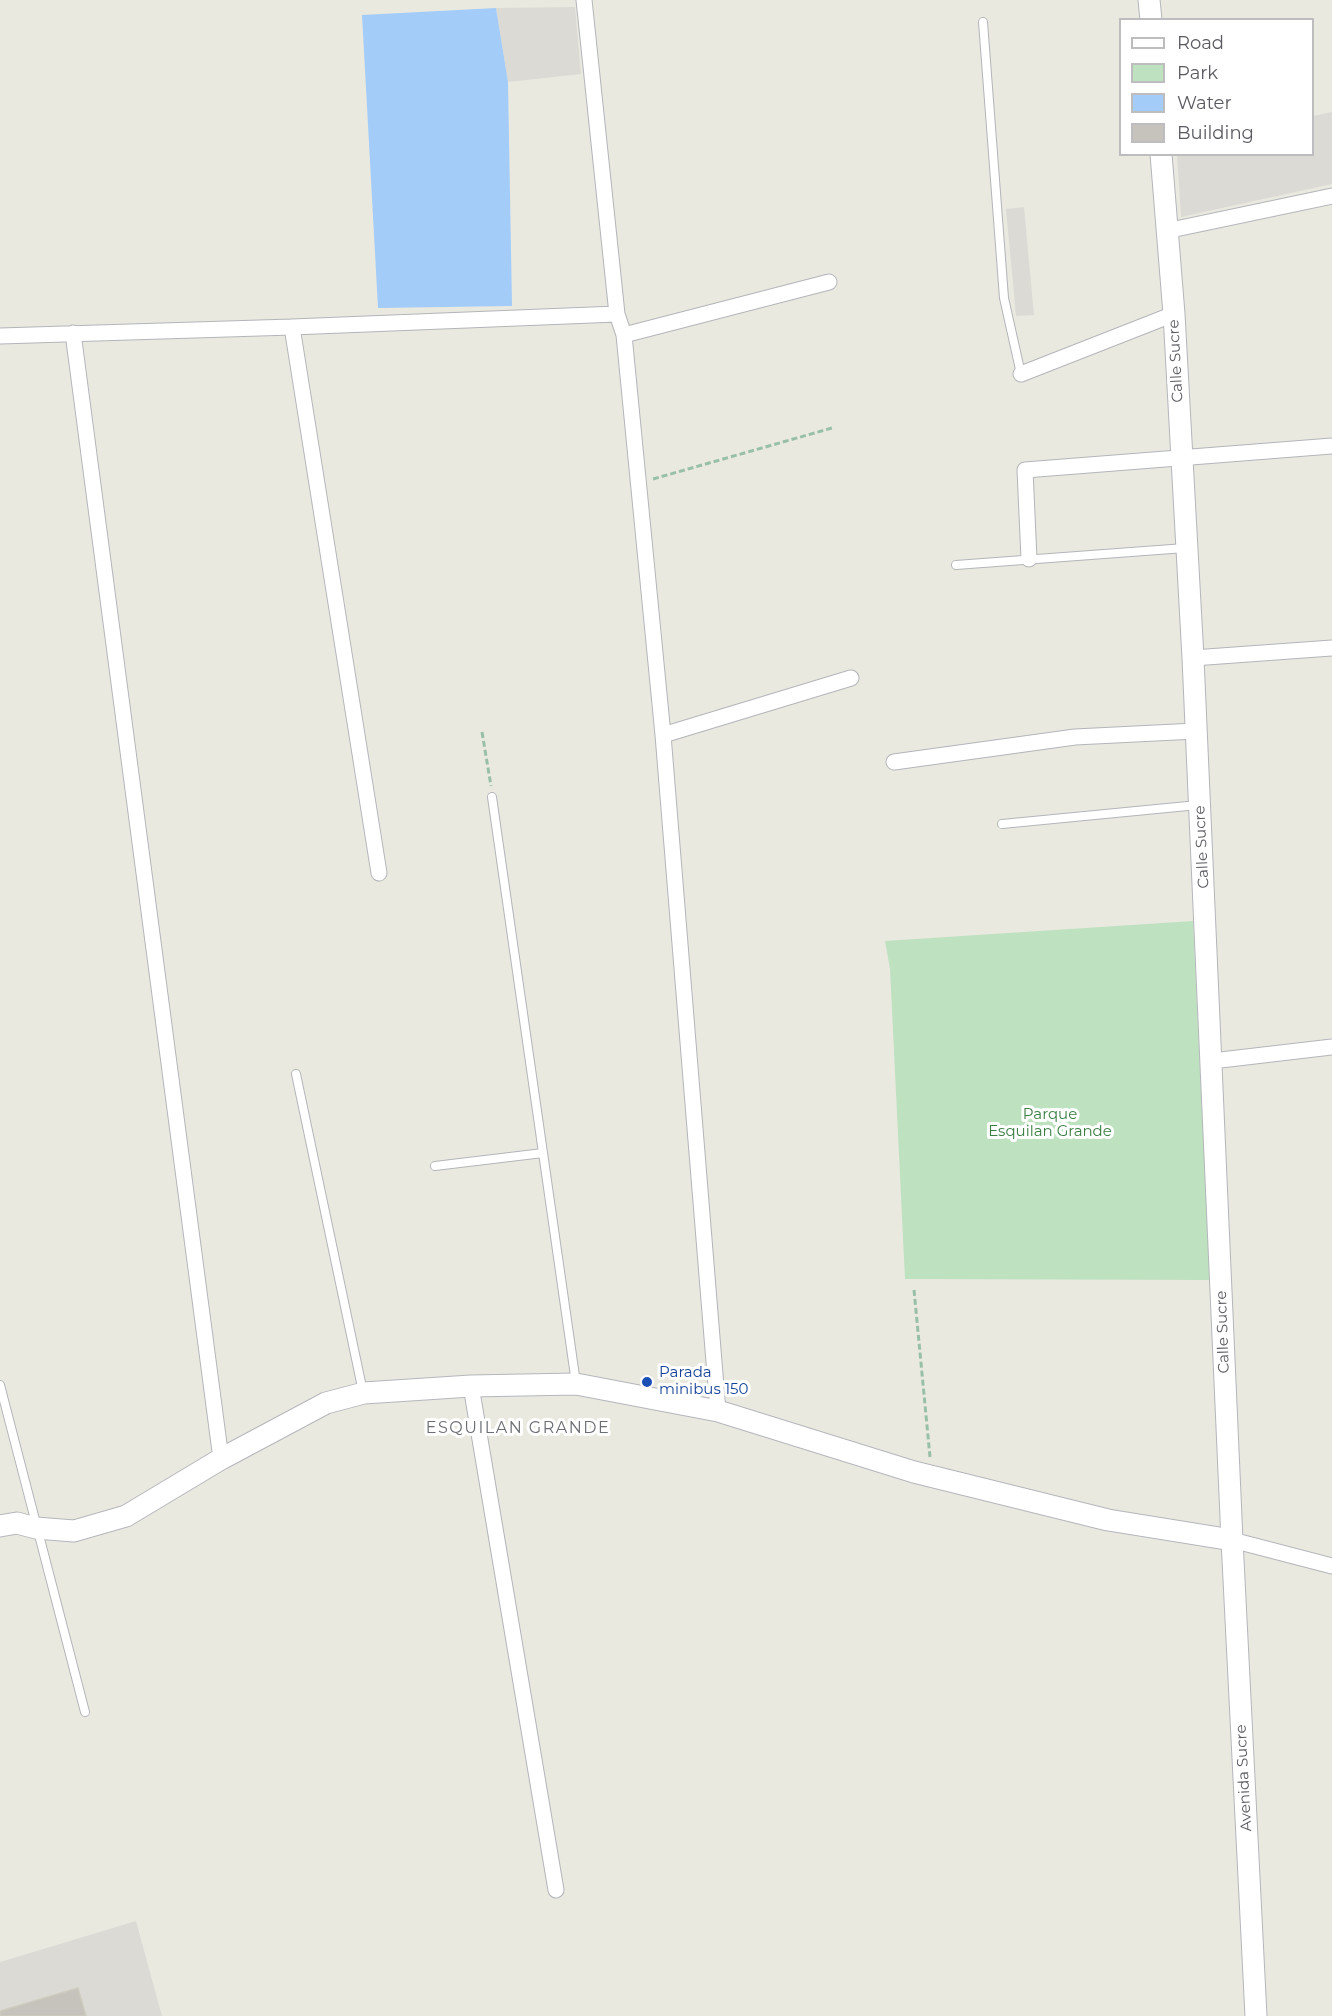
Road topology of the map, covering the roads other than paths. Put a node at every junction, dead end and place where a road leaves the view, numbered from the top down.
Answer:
1 (584, 0) edge
2 (1149, 0) edge
3 (1151, 18) edge
4 (983, 22) dead end
5 (1161, 156) edge
6 (1332, 196) edge
7 (1166, 231) junction
8 (829, 282) dead end
9 (616, 314) junction
10 (1174, 314) junction
11 (292, 327) junction
12 (73, 333) junction
13 (624, 334) junction
14 (0, 336) edge
15 (1021, 374) joint
16 (1332, 446) edge
17 (1181, 458) junction
18 (1186, 548) junction
19 (1029, 559) junction
20 (956, 565) dead end
21 (1332, 648) edge
22 (1193, 658) junction
23 (851, 678) dead end
24 (1196, 731) junction
25 (663, 735) junction
26 (894, 762) dead end
27 (492, 797) road end
28 (1200, 805) junction
29 (1002, 824) dead end
30 (379, 873) dead end
31 (1332, 1047) edge
32 (1212, 1061) junction
33 (296, 1074) dead end
34 (543, 1153) junction
35 (435, 1166) dead end
36 (576, 1384) junction
37 (0, 1385) edge
38 (471, 1386) junction
39 (364, 1393) junction
40 (718, 1412) junction
41 (221, 1459) junction
42 (0, 1526) edge
43 (36, 1528) junction
44 (1232, 1540) junction
45 (1332, 1566) edge
46 (85, 1712) dead end
47 (556, 1890) dead end
48 (1256, 2016) edge

1 - 9 street
2 - 3 street
4 - 15 lane
5 - 7 street, Calle Sucre
6 - 7 street
7 - 10 street, Calle Sucre
8 - 13 street
9 - 11 street
9 - 13 street
10 - 15 street
10 - 17 street, Calle Sucre
11 - 12 street
11 - 30 street
12 - 14 street
12 - 41 street
13 - 25 street
16 - 17 street
17 - 18 street, Calle Sucre
17 - 19 street
18 - 19 lane
18 - 22 street, Calle Sucre
19 - 20 lane
21 - 22 street
22 - 24 street, Calle Sucre
23 - 25 street
24 - 26 street
24 - 28 street, Calle Sucre
25 - 40 street
27 - 34 lane
28 - 29 lane
28 - 32 street, Calle Sucre
31 - 32 street
32 - 44 street, Calle Sucre
33 - 39 lane
34 - 35 lane
34 - 36 lane
36 - 38 street
36 - 40 street
37 - 43 lane
38 - 39 street
38 - 47 street
39 - 41 street
40 - 44 street
41 - 43 street
42 - 43 street
43 - 46 lane
44 - 45 street
44 - 48 street, Avenida Sucre

